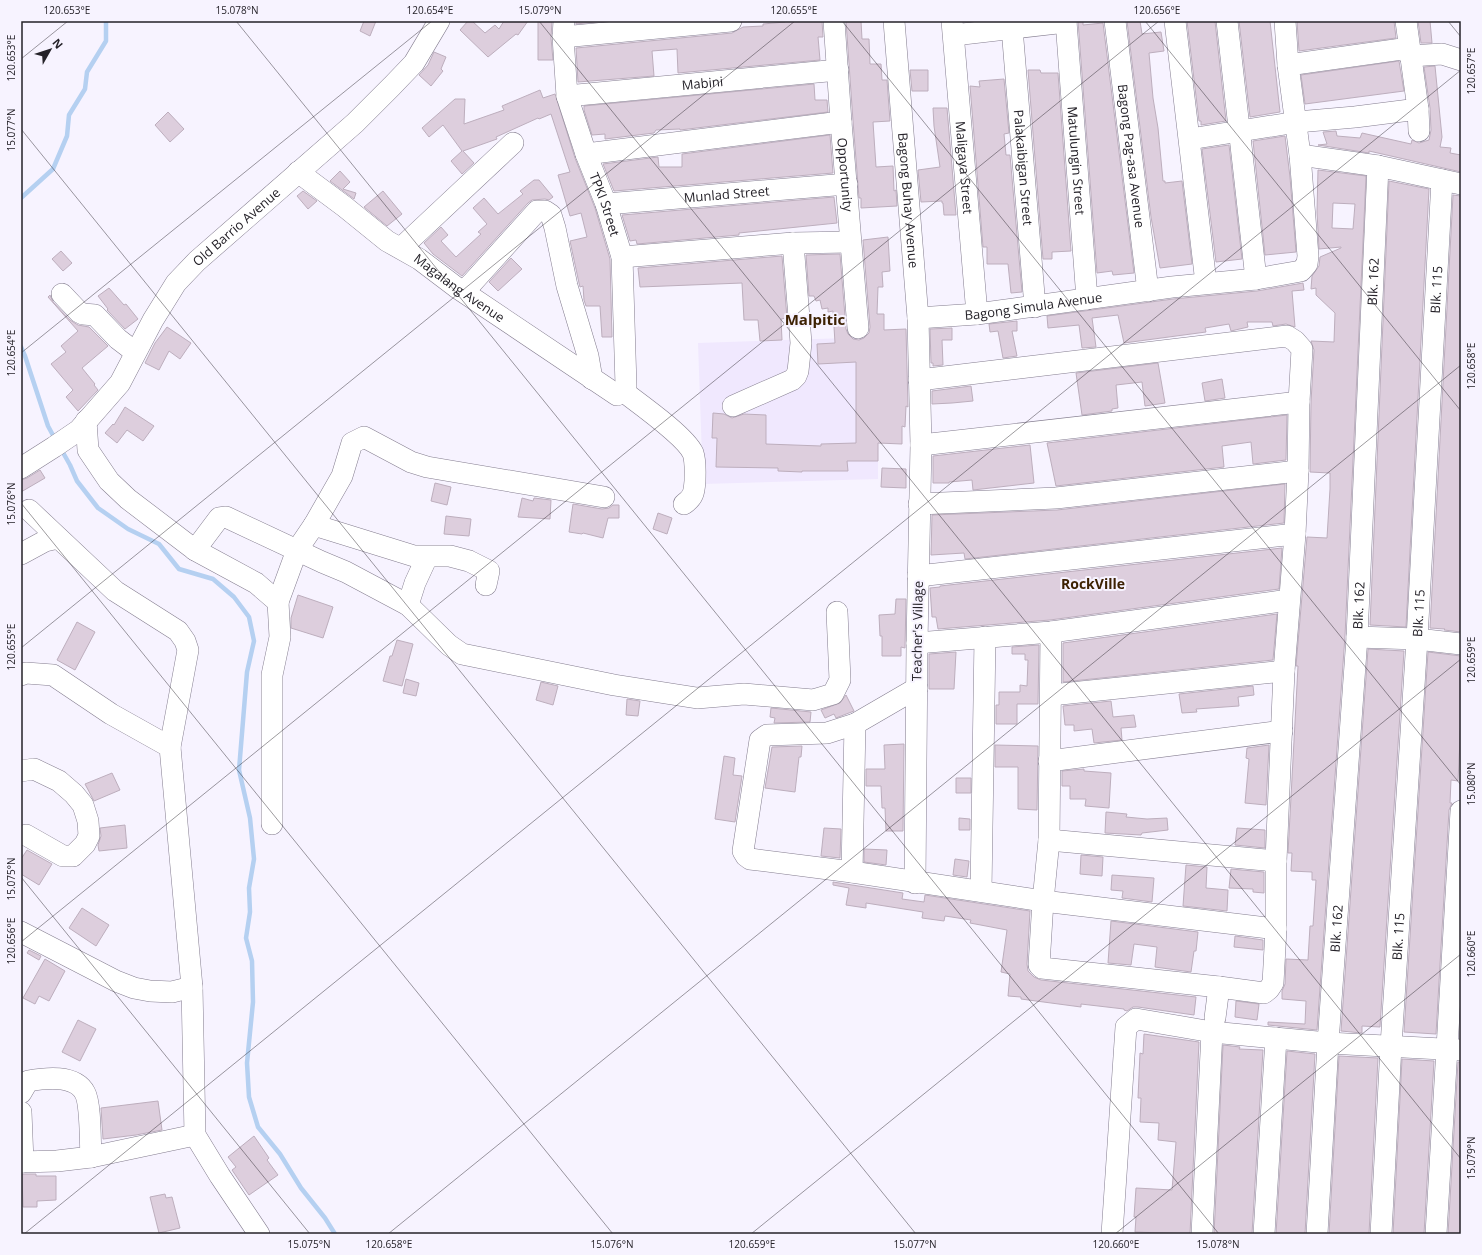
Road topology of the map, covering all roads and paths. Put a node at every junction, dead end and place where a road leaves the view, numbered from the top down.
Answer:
1 (439, 21) edge
2 (731, 21) edge
3 (834, 21) edge
4 (894, 21) edge
5 (1066, 21) edge
6 (1115, 21) edge
7 (1175, 21) edge
8 (1227, 21) edge
9 (1285, 21) edge
10 (1406, 21) edge
11 (953, 28) edge
12 (1012, 28) junction
13 (563, 29) edge
14 (1410, 52) junction
15 (1461, 60) edge
16 (1288, 65) junction
17 (838, 70) junction
18 (567, 96) junction
19 (1418, 109) junction
20 (841, 122) junction
21 (1296, 122) junction
22 (1420, 130) dead end
23 (1240, 131) junction
24 (1190, 139) junction
25 (514, 143) dead end
26 (586, 154) junction
27 (1300, 155) junction
28 (1378, 166) junction
29 (298, 172) junction
30 (1451, 182) edge
31 (847, 184) junction
32 (606, 204) junction
33 (850, 242) junction
34 (793, 243) junction
35 (401, 248) junction
36 (622, 257) junction
37 (1256, 279) junction
38 (1206, 282) junction
39 (464, 291) junction
40 (1148, 291) junction
41 (62, 294) dead end
42 (1087, 299) junction
43 (1035, 307) junction
44 (977, 314) junction
45 (918, 318) junction
46 (858, 328) dead end
47 (135, 352) junction
48 (592, 379) junction
49 (918, 380) junction
50 (624, 392) junction
51 (1299, 402) junction
52 (733, 406) dead end
53 (82, 426) junction
54 (921, 445) junction
55 (21, 468) edge
56 (1298, 471) junction
57 (604, 497) dead end
58 (684, 504) dead end
59 (919, 504) junction
60 (29, 510) dead end
61 (314, 525) junction
62 (1295, 534) junction
63 (58, 538) junction
64 (195, 550) junction
65 (298, 550) junction
66 (21, 554) edge
67 (427, 557) junction
68 (918, 576) junction
69 (486, 585) dead end
70 (1289, 600) junction
71 (278, 602) junction
72 (408, 605) junction
73 (837, 612) dead end
74 (1052, 632) junction
75 (985, 637) junction
76 (1357, 637) junction
77 (1417, 639) junction
78 (917, 643) junction
79 (1461, 644) edge
80 (1284, 671) junction
81 (21, 675) edge
82 (916, 688) junction
83 (1051, 696) junction
84 (854, 724) junction
85 (1282, 731) junction
86 (170, 747) junction
87 (1049, 761) junction
88 (21, 771) edge
89 (1461, 811) edge
90 (272, 824) dead end
91 (23, 837) edge
92 (1049, 840) junction
93 (1276, 861) junction
94 (852, 872) junction
95 (915, 883) junction
96 (981, 891) junction
97 (1043, 901) junction
98 (1276, 929) junction
99 (21, 932) edge
100 (192, 987) junction
101 (1219, 987) junction
102 (1214, 1025) junction
103 (1276, 1038) junction
104 (1328, 1043) junction
105 (1391, 1046) junction
106 (1454, 1050) edge
107 (21, 1093) edge
108 (21, 1112) edge
109 (196, 1135) junction
110 (90, 1157) junction
111 (22, 1162) edge
112 (256, 1233) edge
113 (1112, 1234) edge
114 (1202, 1234) edge
115 (1264, 1234) edge
116 (1317, 1234) edge
117 (1381, 1234) edge
118 (1436, 1234) edge

1 - 29 street, Old Barrio Avenue
2 - 13 street
3 - 17 street, Opportunity
4 - 45 street, Bagong Buhay Avenue
5 - 12 street
5 - 42 street, Matulungin Street
6 - 40 street, Bagong Pag-asa Avenue
7 - 24 street
8 - 23 street
9 - 16 street, Bagong Simula Avenue
10 - 14 street
11 - 12 street
11 - 44 street, Maligaya Street
12 - 43 street, Palakaibigan Street
13 - 18 street, TPKI Street
14 - 15 street
14 - 16 street
14 - 19 street
16 - 21 street, Bagong Simula Avenue
17 - 18 street, Mabini
17 - 20 street, Opportunity
18 - 26 street, TPKI Street
19 - 21 street
19 - 22 street
20 - 26 street
20 - 31 street, Opportunity
21 - 23 street
21 - 27 street, Bagong Simula Avenue
23 - 24 street
23 - 37 street
24 - 38 street
25 - 35 street
26 - 32 street, TPKI Street
27 - 28 street
27 - 37 street, Bagong Simula Avenue
28 - 30 street
28 - 76 street, Blk. 162
29 - 35 street, Magalang Avenue
29 - 47 street, Old Barrio Avenue
30 - 77 street, Blk. 115
31 - 32 street, Munlad Street
31 - 33 street, Opportunity
32 - 36 street, TPKI Street
33 - 34 street
33 - 46 street, Opportunity
34 - 36 street
34 - 52 street
35 - 39 street, Magalang Avenue
36 - 50 street, TPKI Street
37 - 38 street, Bagong Simula Avenue
38 - 40 street, Bagong Simula Avenue
39 - 48 street, Magalang Avenue
39 - 48 street
40 - 42 street, Bagong Simula Avenue
41 - 47 street
42 - 43 street, Bagong Simula Avenue
43 - 44 street, Bagong Simula Avenue
44 - 45 street, Bagong Simula Avenue
45 - 49 street, Bagong Buhay Avenue
47 - 53 street, Old Barrio Avenue
48 - 50 street, Magalang Avenue
49 - 51 street
49 - 54 street, Teacher's Village
50 - 58 street
51 - 54 street
51 - 56 street
53 - 55 street, Old Barrio Avenue
53 - 64 street
54 - 59 street, Teacher's Village
56 - 59 street
56 - 62 street
57 - 61 street
59 - 68 street, Teacher's Village
60 - 63 street
61 - 65 street
61 - 67 street
62 - 68 street
62 - 70 street
63 - 66 street
63 - 86 street
64 - 65 street
64 - 71 street
65 - 71 street
65 - 72 street
67 - 69 street
67 - 72 street
68 - 78 street, Teacher's Village
70 - 74 street
70 - 80 street
71 - 90 street
72 - 73 street
74 - 75 street
74 - 83 street
75 - 78 street
75 - 96 street
76 - 77 street
76 - 104 street, Blk. 162
77 - 79 street
77 - 105 street, Blk. 115
78 - 82 street, Teacher's Village
80 - 83 street
80 - 85 street
81 - 86 street
82 - 84 street
82 - 95 street, Teacher's Village
83 - 87 street
84 - 94 street
84 - 94 street
85 - 87 street
85 - 93 street
86 - 100 street
87 - 92 street
88 - 91 street
89 - 106 street
92 - 93 street
92 - 97 street
93 - 98 street
94 - 95 street
95 - 96 street
96 - 97 street
97 - 98 street
97 - 101 street
98 - 101 street
99 - 100 street
100 - 109 street
101 - 102 street
102 - 103 street
102 - 113 street
102 - 114 street
103 - 104 street
103 - 115 street
104 - 105 street
104 - 116 street, Blk. 162
105 - 106 street
105 - 117 street, Blk. 115
106 - 118 street
107 - 110 street
108 - 111 street
109 - 110 street
109 - 112 street
110 - 111 street

